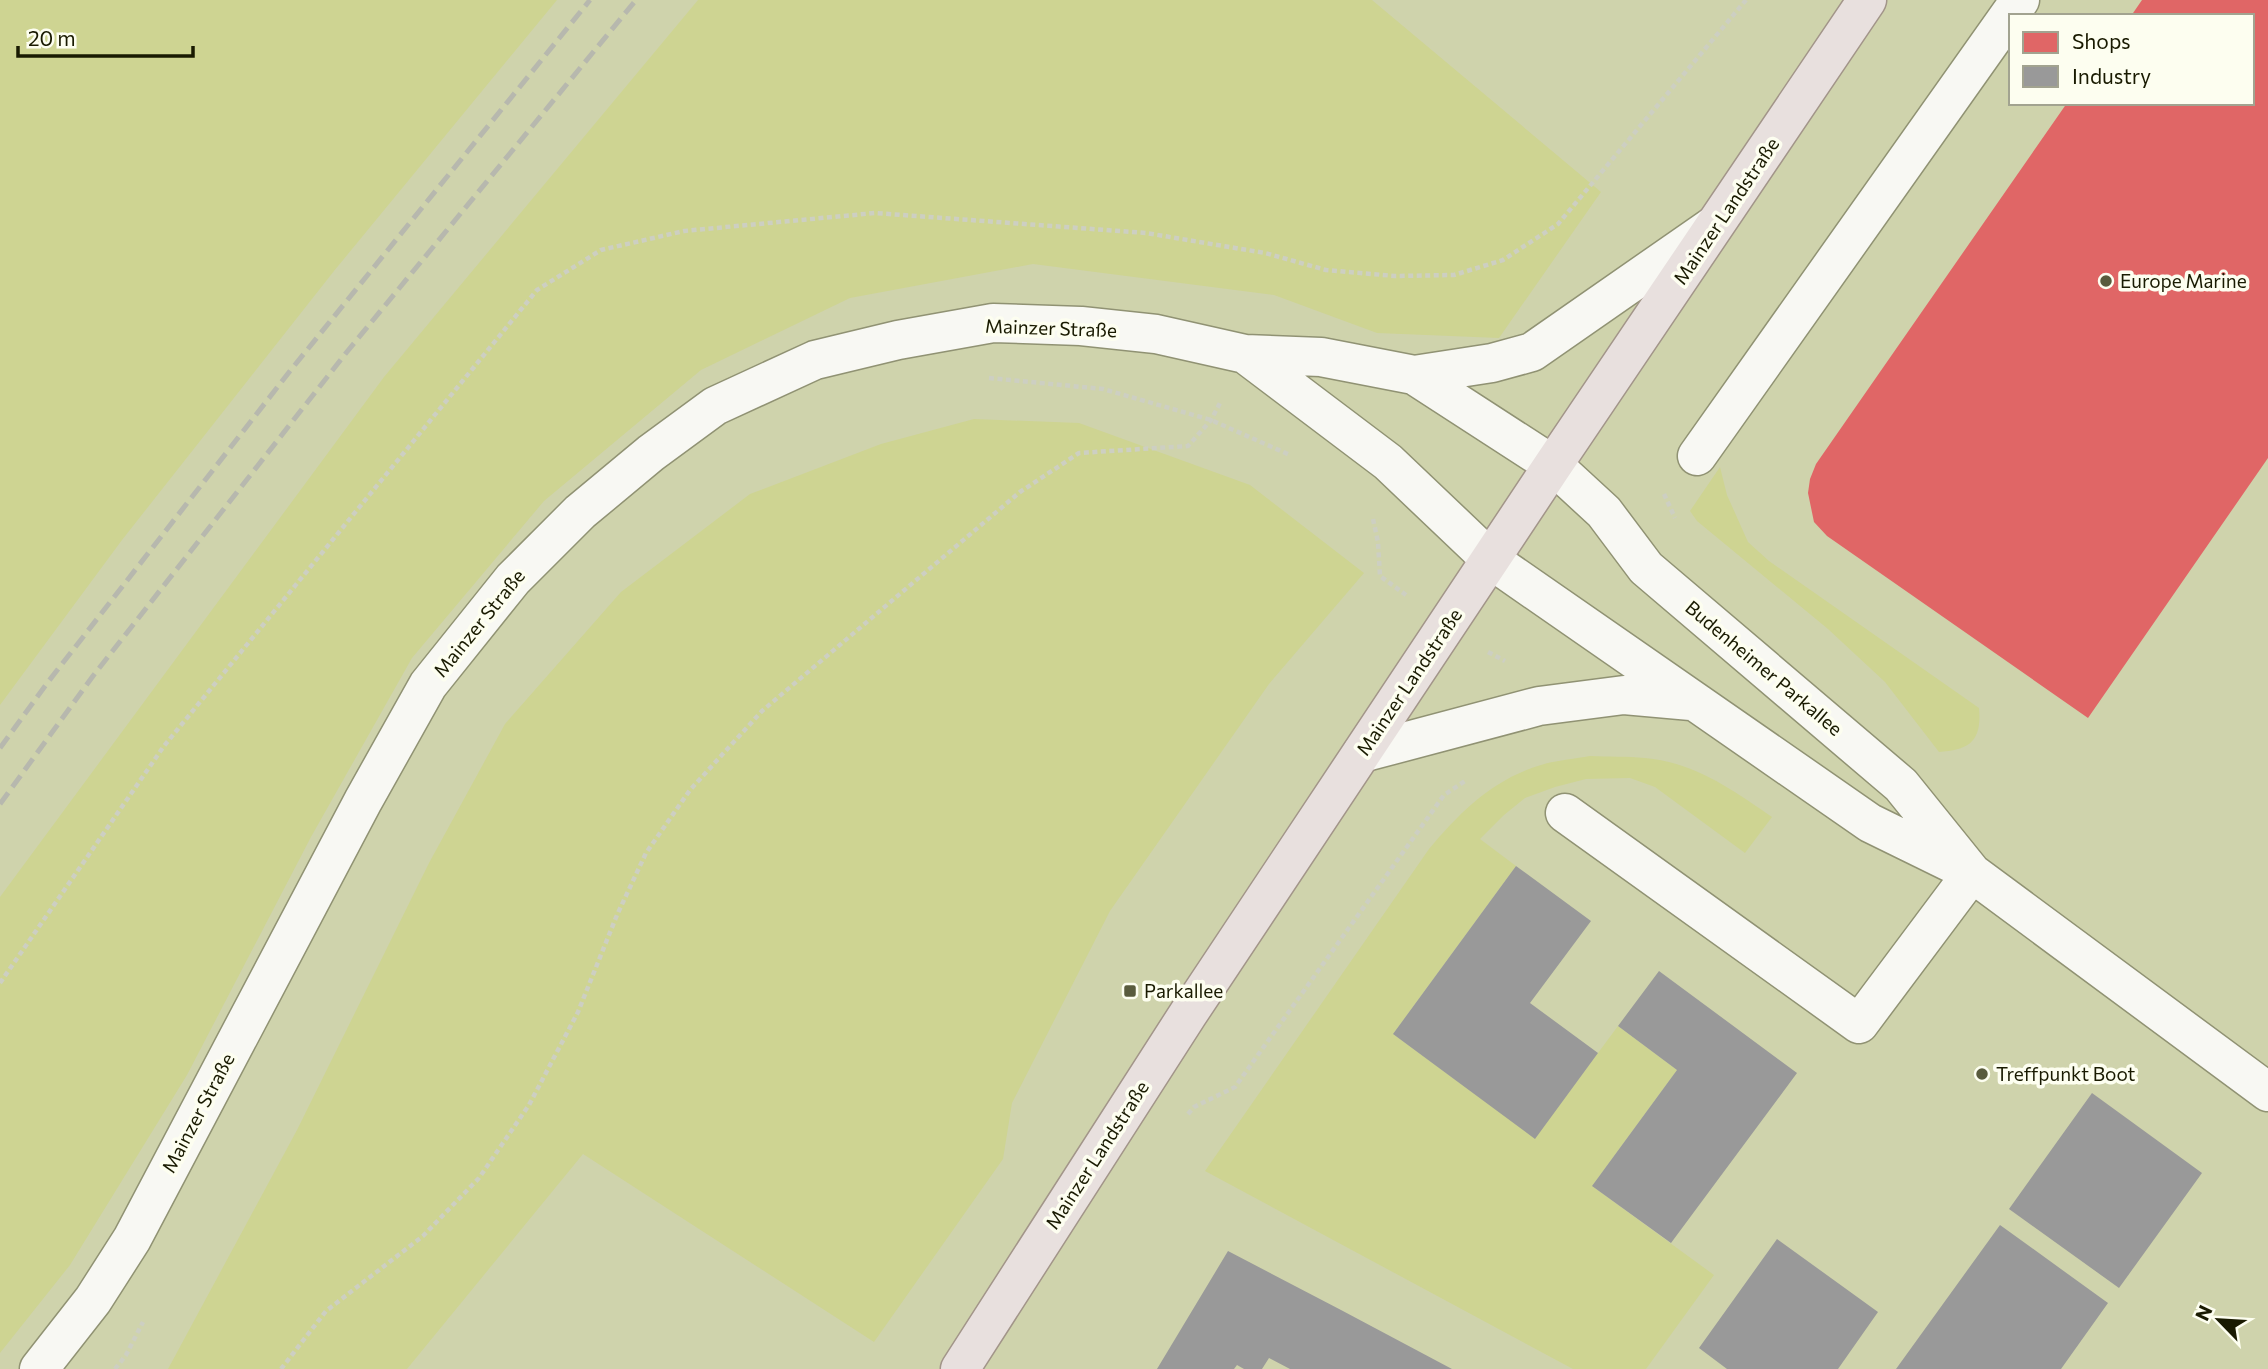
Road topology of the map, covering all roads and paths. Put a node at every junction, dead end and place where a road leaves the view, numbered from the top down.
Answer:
1 (1867, 0) edge
2 (2009, 16) edge
3 (1718, 223) junction
4 (1245, 354) junction
5 (1415, 375) junction
6 (977, 379) dead end
7 (1211, 420) junction
8 (1294, 456) dead end
9 (1697, 456) dead end
10 (1553, 465) junction
11 (1371, 514) dead end
12 (1491, 560) junction
13 (1408, 596) dead end
14 (1693, 701) junction
15 (1362, 753) junction
16 (1475, 773) dead end
17 (1565, 813) dead end
18 (1972, 873) junction
19 (2268, 1093) edge
20 (1186, 1115) dead end
21 (145, 1318) dead end
22 (39, 1369) edge
23 (116, 1369) edge
24 (281, 1369) edge
25 (960, 1369) edge

1 - 3 main road, Mainzer Landstraße
2 - 9 street
3 - 5 street
3 - 10 main road, Mainzer Landstraße
4 - 5 street
4 - 7 path
4 - 12 street, Budenheimer Parkallee
4 - 22 street, Mainzer Straße
5 - 10 street, Budenheimer Parkallee
6 - 7 path
7 - 8 path
7 - 24 path
10 - 12 main road, Mainzer Landstraße
10 - 18 street, Budenheimer Parkallee
11 - 13 path
12 - 14 street, Budenheimer Parkallee
12 - 15 main road, Mainzer Landstraße
14 - 15 street, Budenheimer Parkallee
14 - 18 street, Budenheimer Parkallee
15 - 25 main road, Mainzer Landstraße
16 - 20 path
17 - 18 street
18 - 19 street, Budenheimer Parkallee
21 - 23 path

